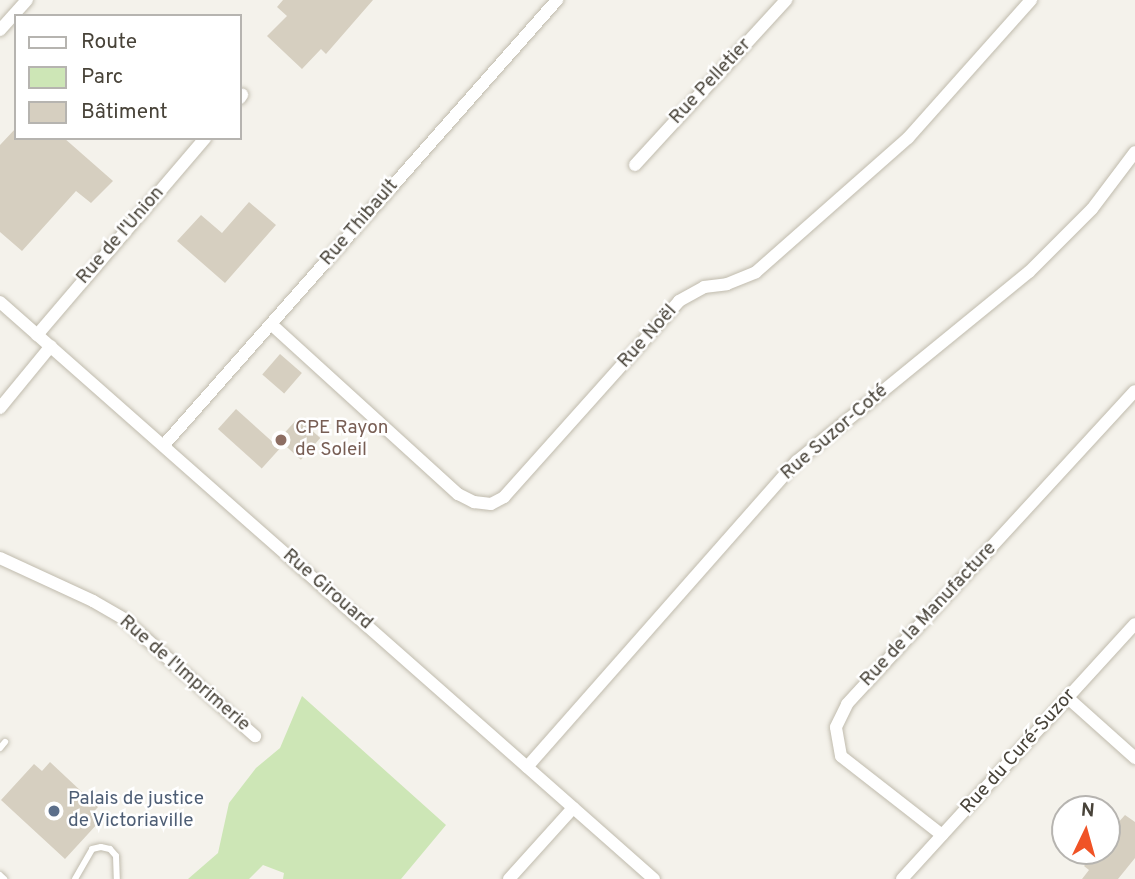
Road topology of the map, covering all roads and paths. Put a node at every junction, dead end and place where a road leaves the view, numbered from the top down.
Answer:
1 (27, 0) edge
2 (557, 0) edge
3 (786, 0) edge
4 (1031, 0) edge
5 (14, 14) edge
6 (14, 14) edge
7 (0, 30) edge
8 (203, 140) edge
9 (1135, 152) edge
10 (635, 164) dead end
11 (0, 302) edge
12 (271, 324) junction
13 (37, 335) junction
14 (51, 346) junction
15 (1135, 391) edge
16 (0, 408) edge
17 (164, 445) junction
18 (0, 558) edge
19 (1135, 624) edge
20 (1068, 698) junction
21 (255, 736) dead end
22 (1135, 758) edge
23 (527, 766) junction
24 (573, 808) junction
25 (942, 835) junction
26 (0, 875) edge
27 (4, 879) edge
28 (75, 879) edge
29 (117, 879) edge
30 (509, 879) edge
31 (654, 879) edge
32 (902, 879) edge

1 - 6 street
2 - 12 street, Rue Thibault
3 - 10 street, Rue Pelletier
4 - 12 street, Rue Noël
5 - 7 street
8 - 13 street, Rue de l'Union
9 - 23 street, Rue Suzor-Coté
11 - 13 street, Rue Girouard
12 - 17 street, Rue Thibault
13 - 14 street, Rue Girouard
14 - 16 street
14 - 17 street, Rue Girouard
15 - 25 street, Rue de la Manufacture
17 - 23 street, Rue Girouard
18 - 21 street, Rue de l'Imprimerie
19 - 20 street, Rue du Curé-Suzor
20 - 22 street
20 - 25 street, Rue du Curé-Suzor
23 - 24 street, Rue Girouard
24 - 30 street
24 - 31 street, Rue Girouard
25 - 32 street, Rue du Curé-Suzor
26 - 27 lane
28 - 29 lane

